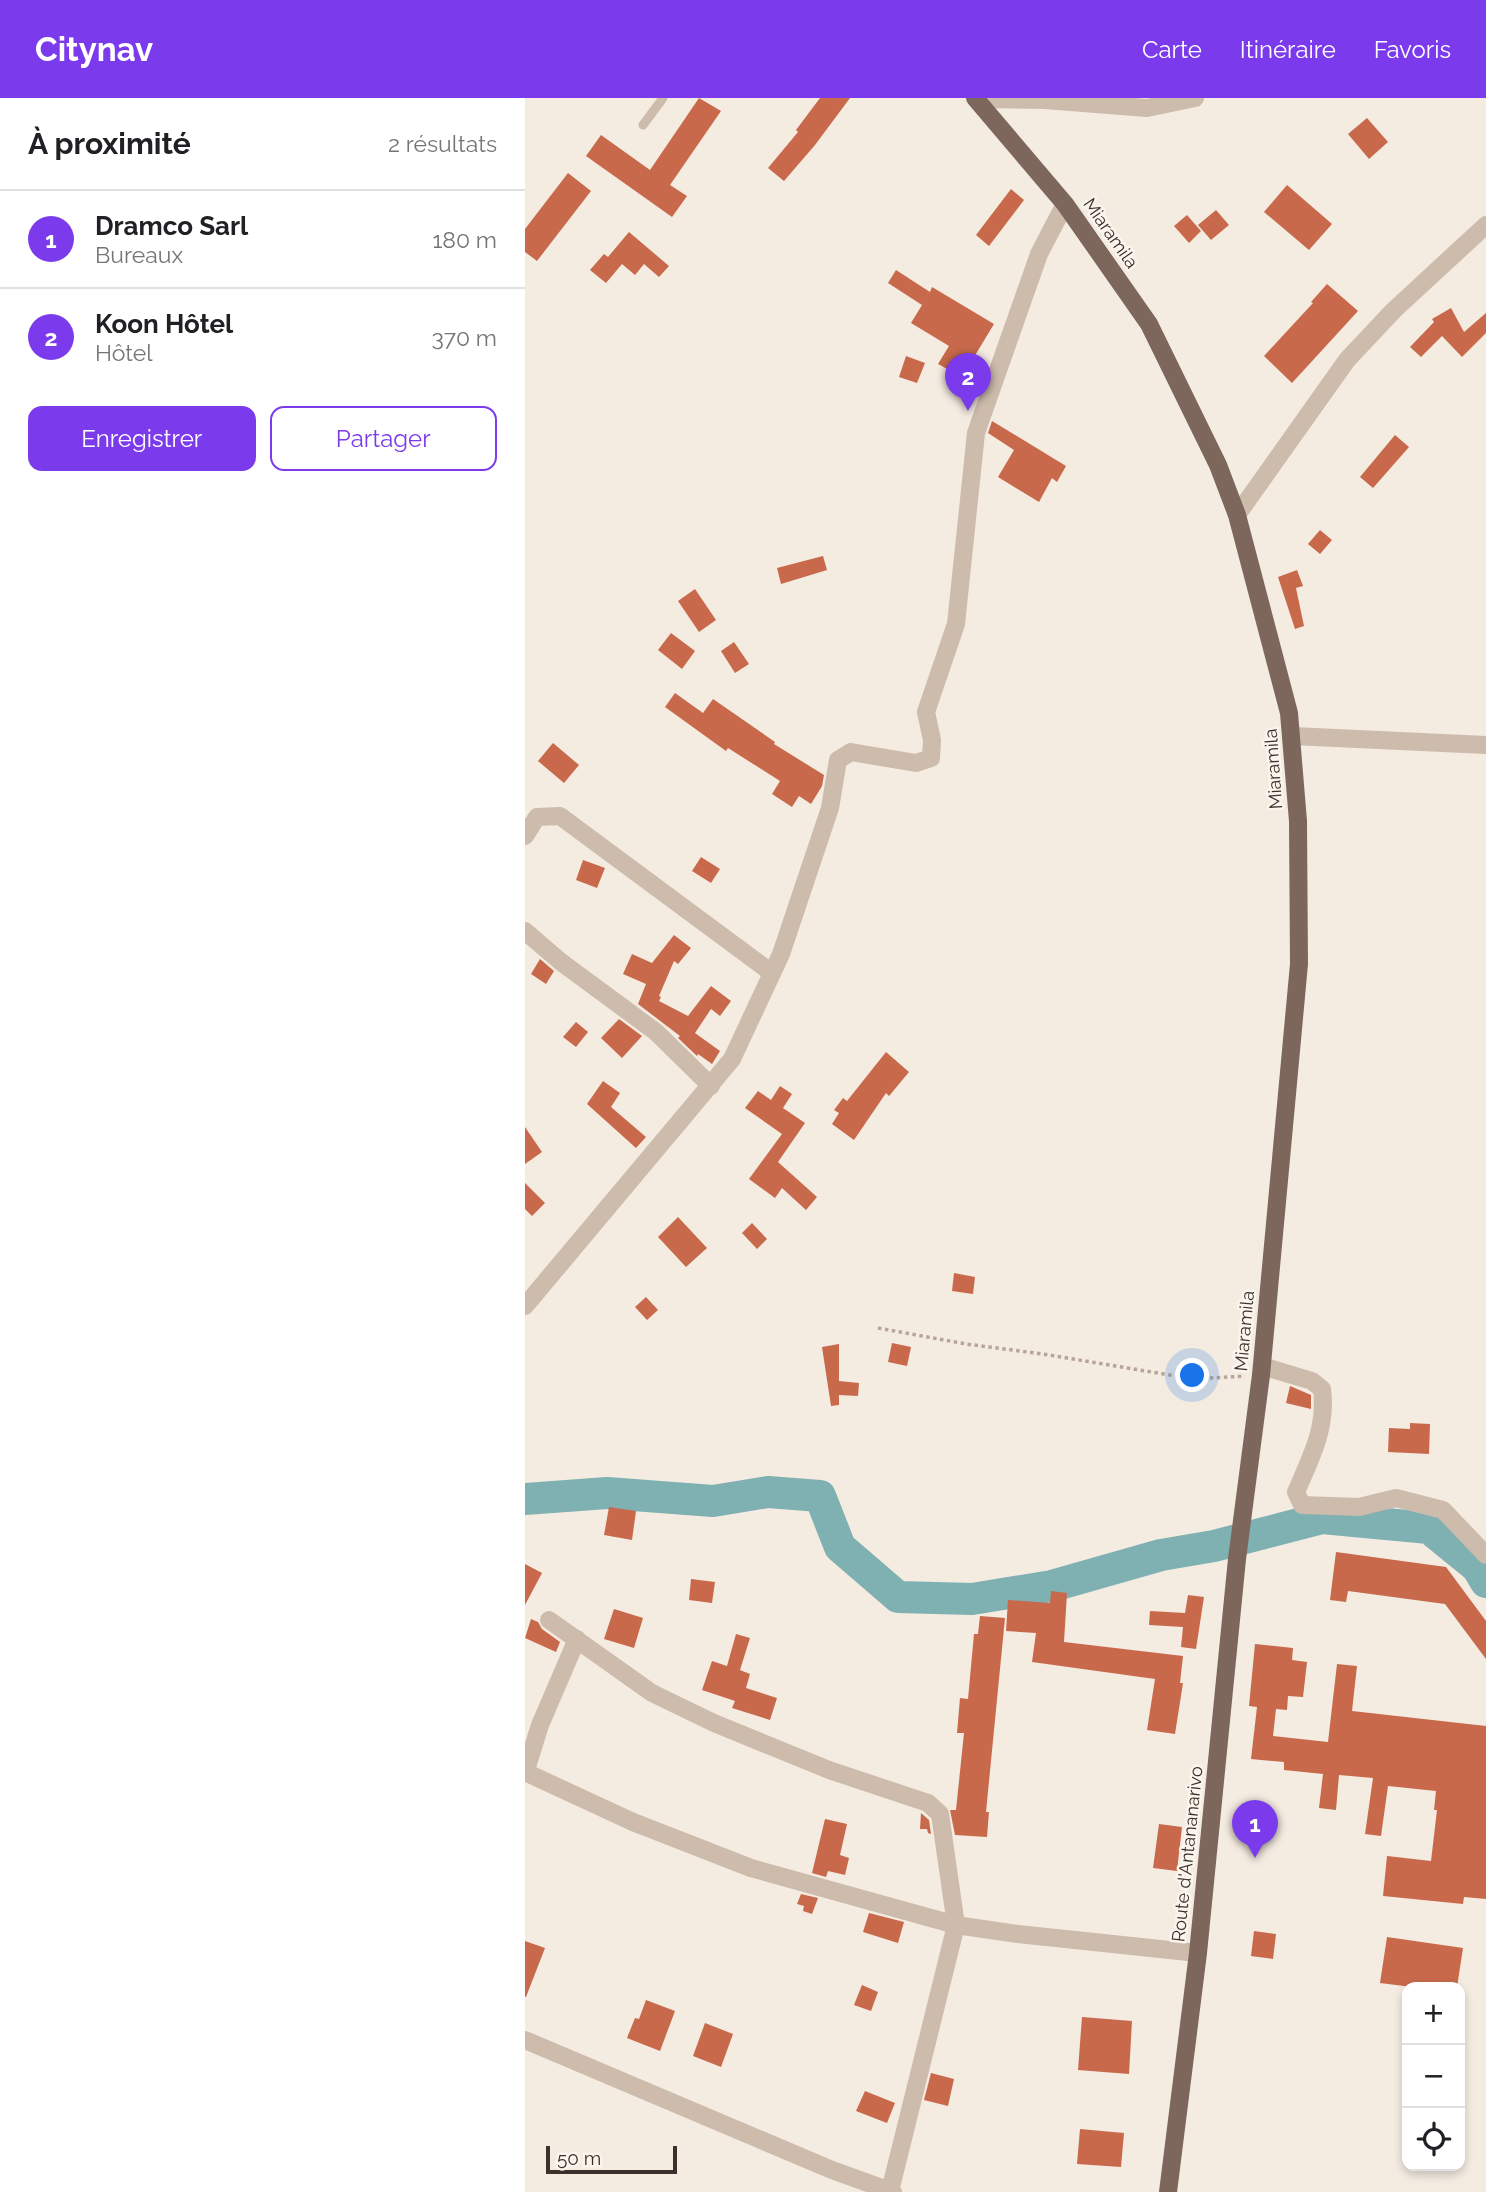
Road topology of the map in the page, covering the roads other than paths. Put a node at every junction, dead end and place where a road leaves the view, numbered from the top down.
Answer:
1 (663, 98) edge
2 (1195, 98) edge
3 (975, 99) edge
4 (643, 125) dead end
5 (1065, 204) junction
6 (1486, 225) edge
7 (1237, 514) junction
8 (1293, 736) junction
9 (1486, 745) edge
10 (525, 836) edge
11 (525, 931) edge
12 (772, 973) junction
13 (711, 1086) junction
14 (525, 1306) edge
15 (1262, 1371) junction
16 (1243, 1520) joint
17 (1486, 1555) edge
18 (549, 1620) dead end
19 (577, 1639) junction
20 (525, 1773) edge
21 (955, 1924) junction
22 (1198, 1953) junction
23 (525, 2040) edge
24 (891, 2192) edge
25 (1168, 2192) edge

1 - 4 lane
2 - 3 street
3 - 5 main road, Miaramila
5 - 7 main road, Miaramila
5 - 12 street
6 - 7 street
7 - 8 main road, Miaramila
8 - 9 street
8 - 15 main road, Miaramila
10 - 12 street
11 - 13 street
12 - 13 street
13 - 14 street
15 - 16 main road, Miaramila
15 - 17 street
16 - 22 main road, Route d'Antananarivo
18 - 19 street
19 - 20 street
19 - 21 street
20 - 21 street
21 - 22 street
21 - 24 street
22 - 25 main road, Route d'Antananarivo
23 - 24 street

